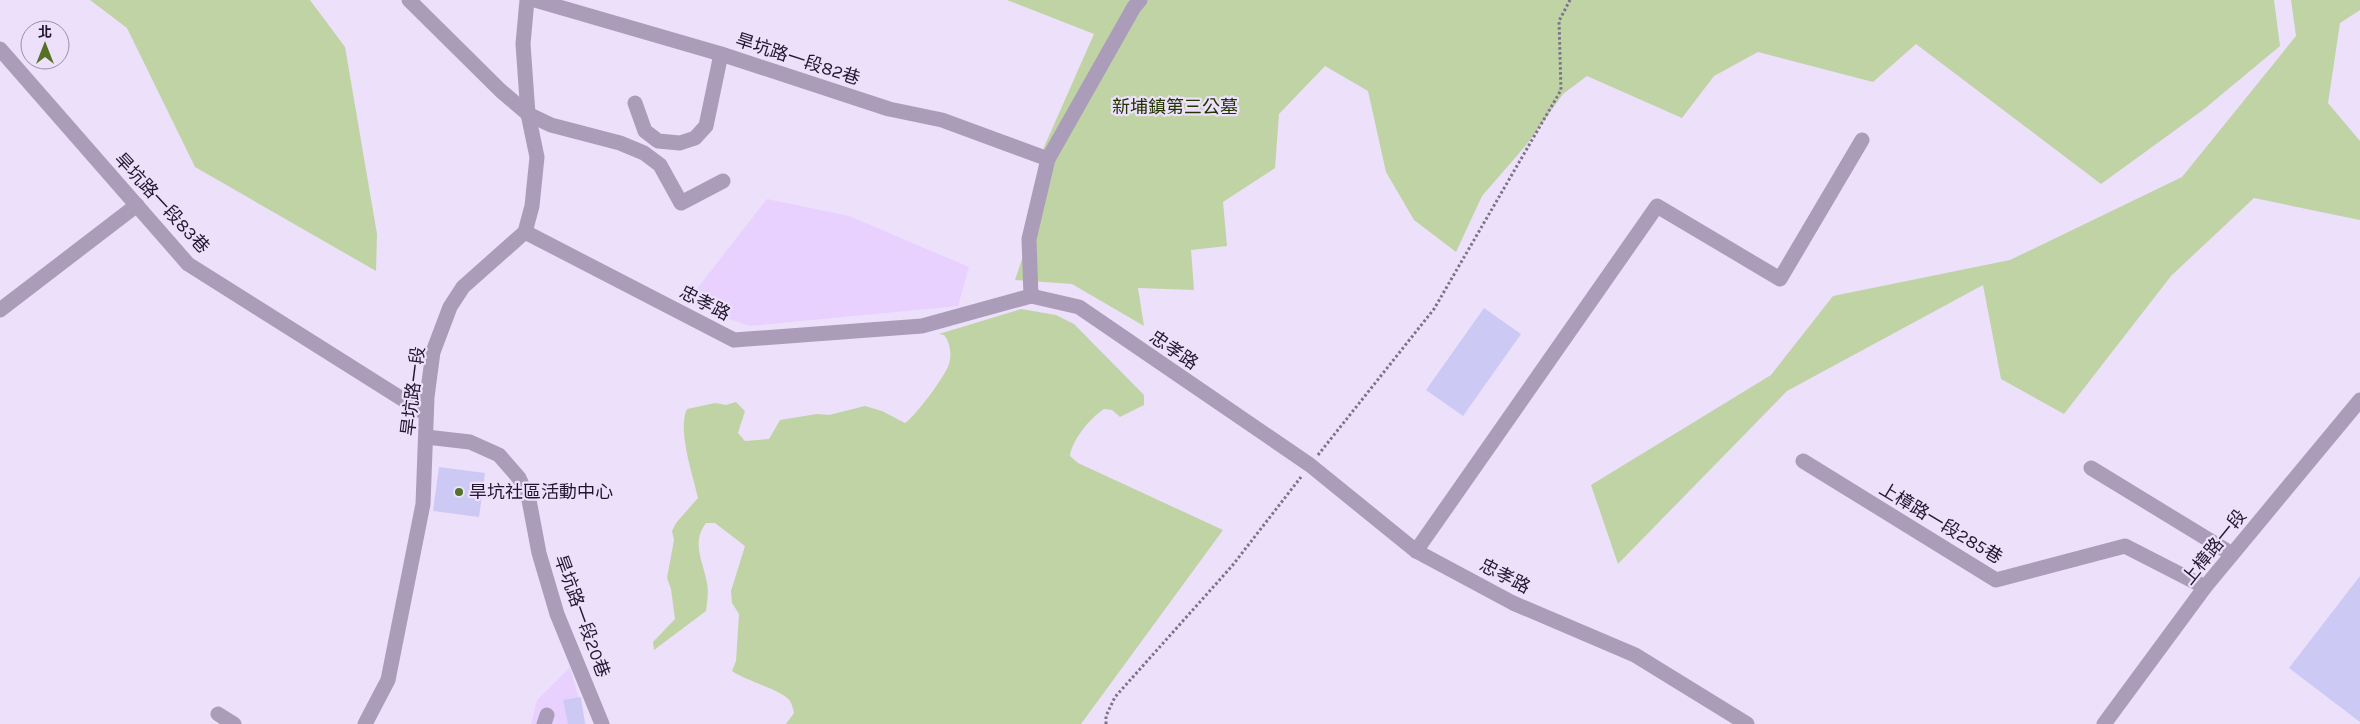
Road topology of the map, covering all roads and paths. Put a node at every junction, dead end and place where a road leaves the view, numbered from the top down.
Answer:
1 (409, 0) edge
2 (528, 0) edge
3 (535, 0) edge
4 (1140, 0) edge
5 (1570, 0) edge
6 (0, 49) edge
7 (722, 54) junction
8 (635, 103) dead end
9 (528, 114) junction
10 (1862, 140) dead end
11 (1048, 159) junction
12 (723, 181) dead end
13 (137, 205) junction
14 (525, 232) junction
15 (1031, 296) junction
16 (0, 310) edge
17 (2360, 400) edge
18 (426, 414) junction
19 (426, 437) junction
20 (1803, 461) dead end
21 (1310, 465) junction
22 (2091, 468) dead end
23 (1416, 551) junction
24 (2232, 554) junction
25 (2205, 587) junction
26 (218, 714) dead end
27 (234, 724) edge
28 (365, 724) edge
29 (602, 724) edge
30 (1106, 724) edge
31 (1747, 724) edge
32 (2104, 724) edge

1 - 9 street
2 - 9 street
3 - 7 street, 旱坑路一段82巷
4 - 11 street
5 - 21 path
6 - 13 street, 旱坑路一段83巷
7 - 8 street
7 - 11 street, 旱坑路一段82巷
9 - 12 street
9 - 14 street
10 - 23 street
11 - 15 street
13 - 16 street
13 - 18 street, 旱坑路一段83巷
14 - 15 street, 忠孝路
14 - 18 street, 旱坑路一段
15 - 21 street, 忠孝路
17 - 24 street, 上樟路一段
18 - 19 street, 旱坑路一段
19 - 28 street, 旱坑路一段
19 - 29 street, 旱坑路一段20巷
20 - 25 street, 上樟路一段285巷
21 - 23 street, 忠孝路
21 - 30 path
22 - 24 street
23 - 31 street, 忠孝路
24 - 25 street, 上樟路一段
25 - 32 street, 上樟路一段
26 - 27 street

